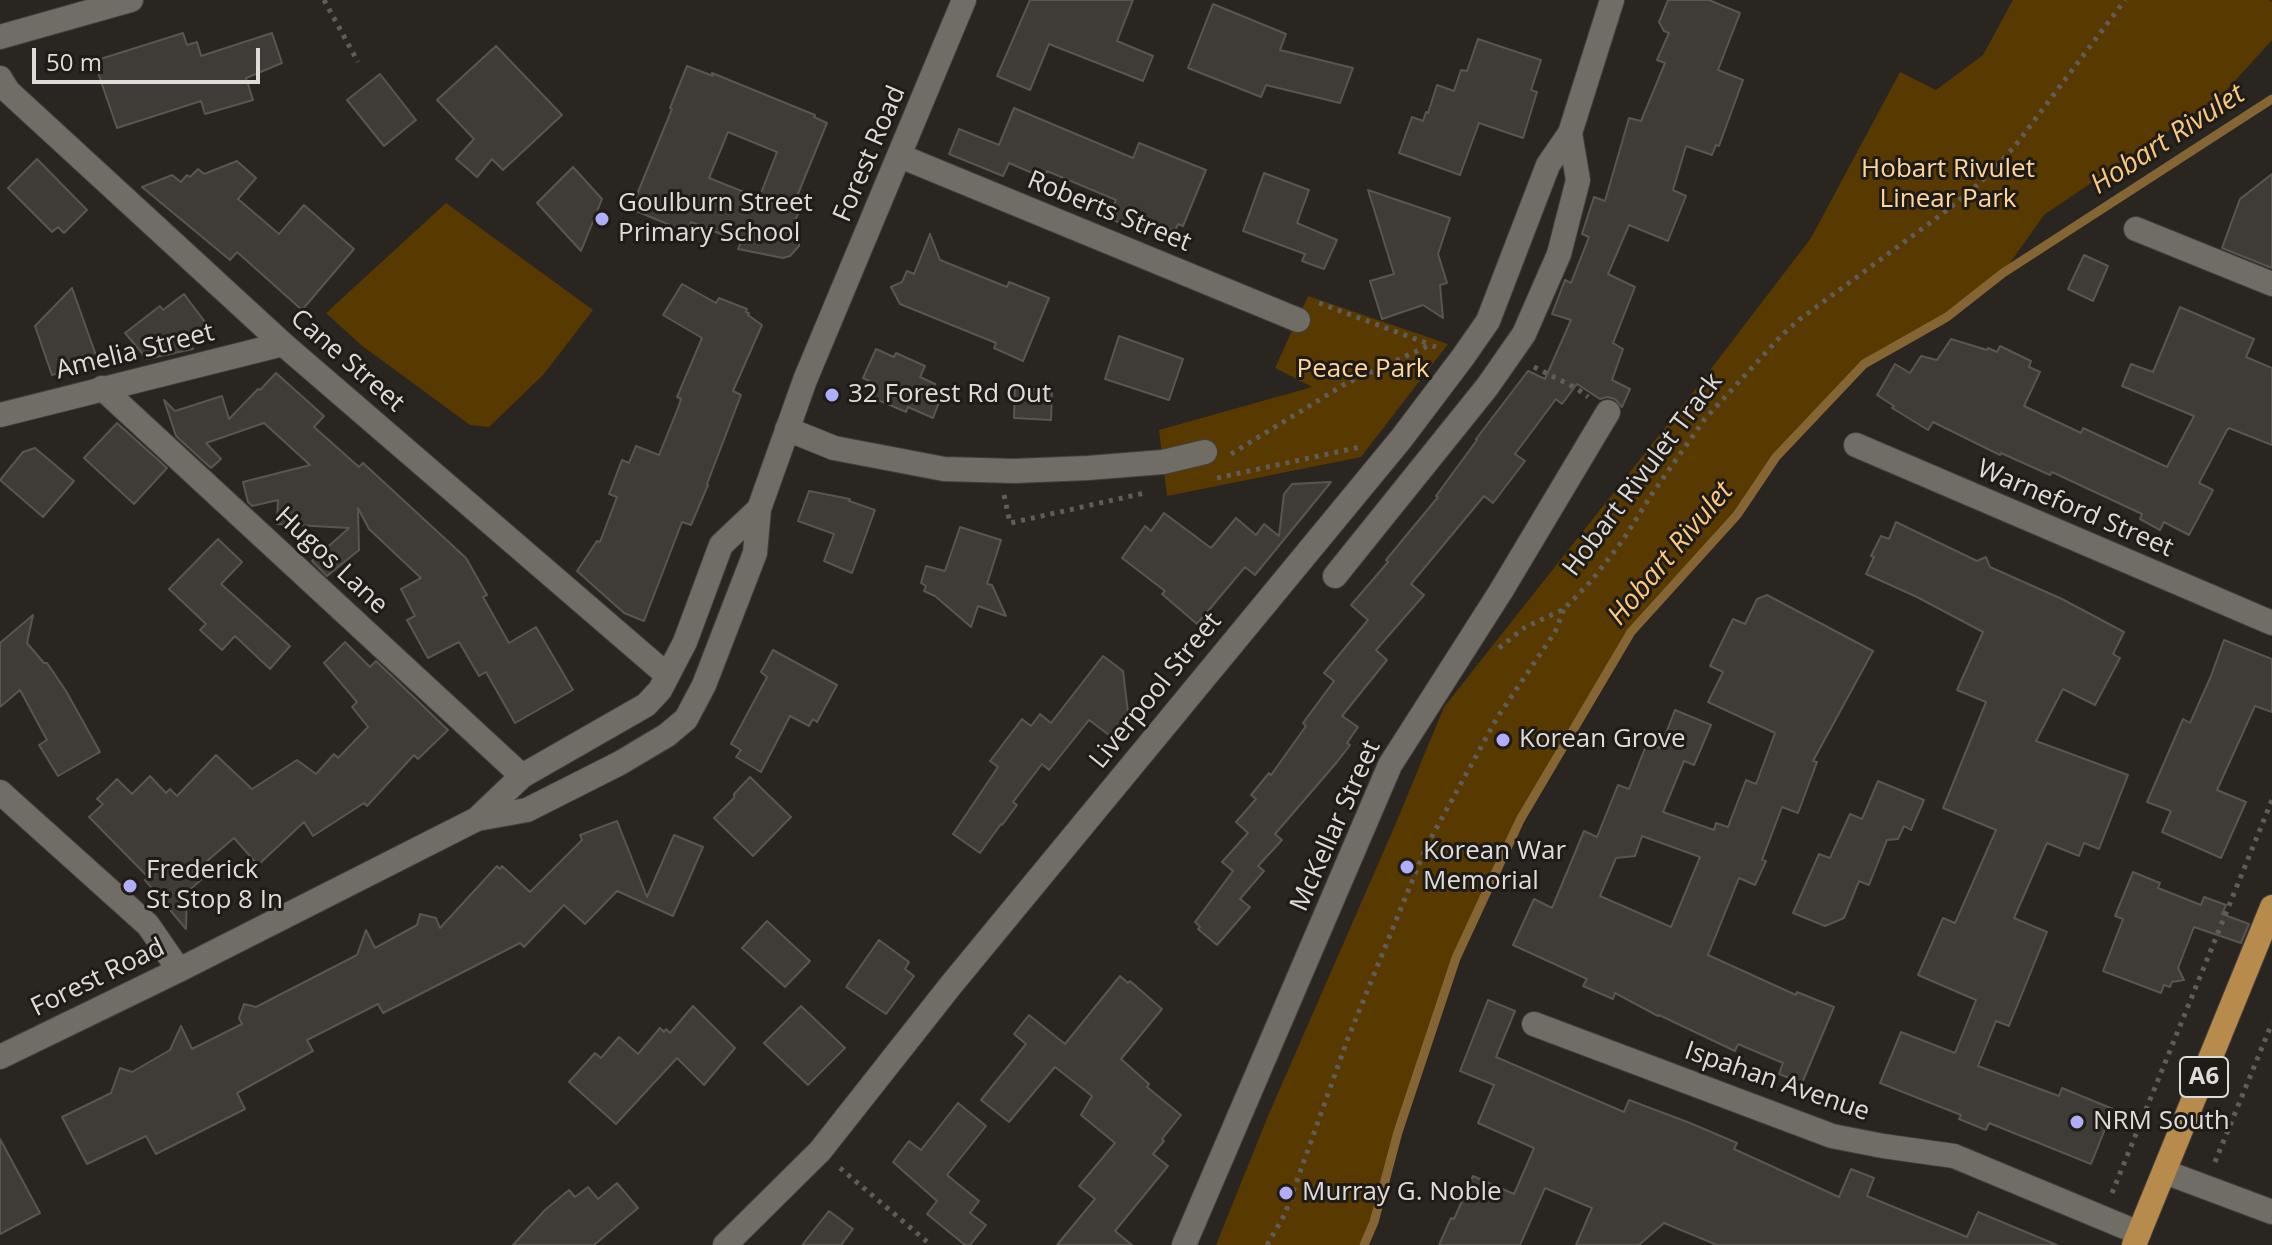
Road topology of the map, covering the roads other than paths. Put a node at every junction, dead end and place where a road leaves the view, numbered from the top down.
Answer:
1 (131, 0) edge
2 (964, 0) edge
3 (1612, 0) edge
4 (0, 37) edge
5 (0, 78) edge
6 (1570, 133) junction
7 (900, 156) junction
8 (2136, 229) dead end
9 (2272, 284) edge
10 (1298, 320) road end
11 (283, 344) junction
12 (102, 388) junction
13 (1608, 412) road end
14 (0, 415) edge
15 (787, 429) junction
16 (1856, 445) dead end
17 (1215, 462) road end
18 (759, 509) junction
19 (1335, 576) dead end
20 (2272, 623) edge
21 (667, 675) junction
22 (522, 776) junction
23 (0, 792) edge
24 (477, 819) junction
25 (2272, 907) edge
26 (179, 970) junction
27 (1534, 1024) dead end
28 (0, 1057) edge
29 (2165, 1172) junction
30 (2272, 1212) edge
31 (2137, 1239) edge
32 (725, 1245) edge
33 (1184, 1245) edge

1 - 4 street
2 - 7 street, Forest Road
3 - 6 street, Liverpool Street
5 - 11 street, Cane Street
6 - 19 street, Liverpool Street
6 - 32 street, Liverpool Street
7 - 10 street, Roberts Street
7 - 15 street, Forest Road
8 - 9 street
11 - 12 street, Amelia Street
11 - 21 street, Cane Street
12 - 14 street, Amelia Street
12 - 22 street, Hugos Lane
13 - 33 street, McKellar Street
15 - 17 street
15 - 18 street, Forest Road
16 - 20 street, Warneford Street
18 - 21 street, Forest Road
18 - 24 street, Forest Road
21 - 22 street, Forest Road
22 - 24 street, Forest Road
23 - 26 street
24 - 26 street, Forest Road
25 - 29 highway, A6
26 - 28 street, Forest Road
27 - 31 street, Ispahan Avenue
29 - 30 street
29 - 31 highway, A6

